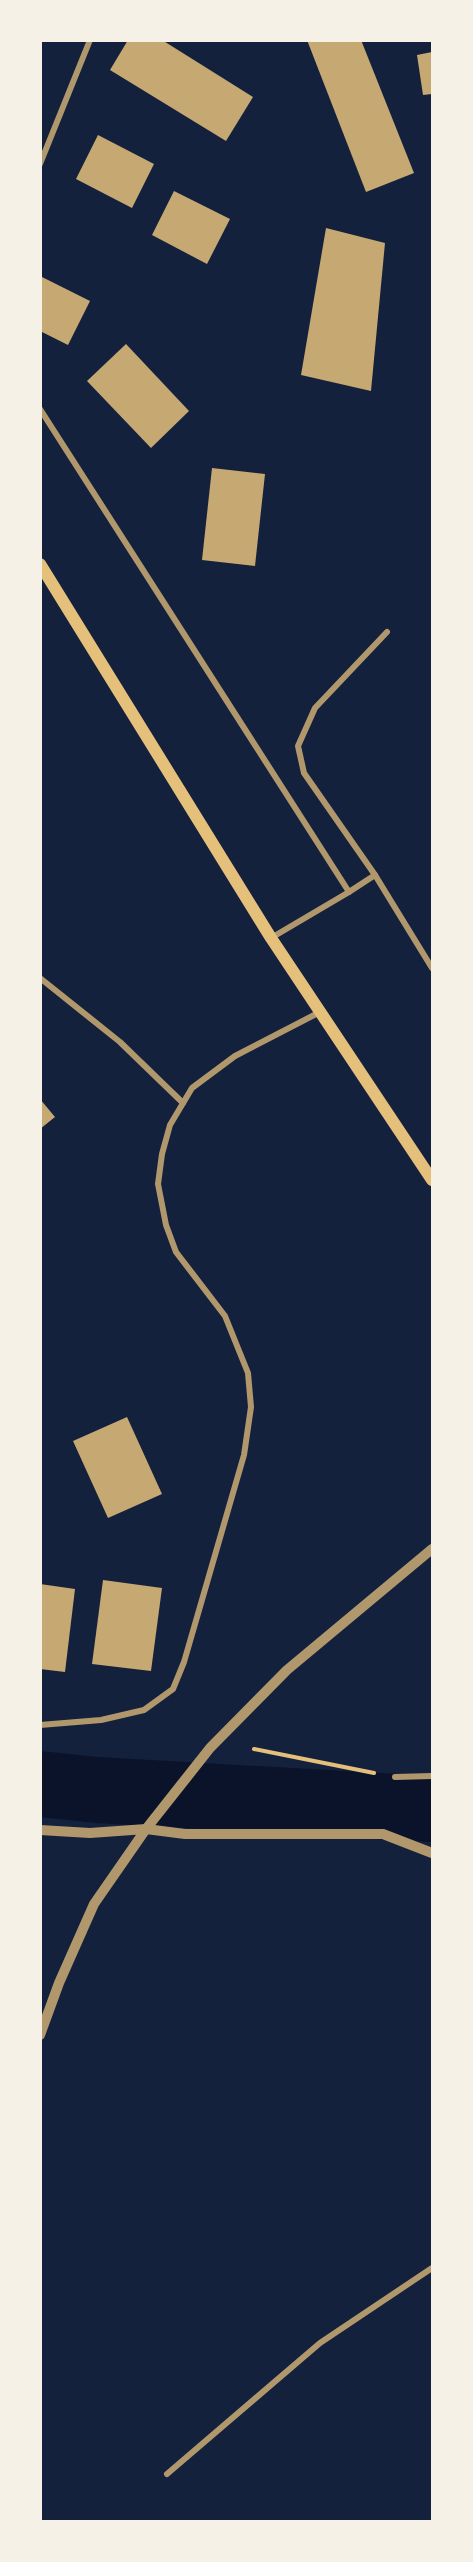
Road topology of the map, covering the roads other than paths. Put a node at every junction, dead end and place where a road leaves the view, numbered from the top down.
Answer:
1 (90, 40) edge
2 (40, 164) edge
3 (40, 409) edge
4 (40, 564) edge
5 (387, 632) dead end
6 (375, 874) junction
7 (349, 892) junction
8 (271, 938) junction
9 (432, 968) edge
10 (40, 978) edge
11 (320, 1012) junction
12 (183, 1103) junction
13 (432, 1180) edge
14 (432, 1549) edge
15 (40, 1725) edge
16 (432, 1776) edge
17 (395, 1777) road end
18 (146, 1829) junction
19 (40, 1830) edge
20 (432, 1853) edge
21 (40, 2035) edge
22 (432, 2268) edge
23 (167, 2474) dead end

1 - 2 street
3 - 7 street
4 - 8 main road
5 - 6 street
6 - 7 street
6 - 9 street
7 - 8 street
8 - 11 main road
10 - 12 street
11 - 12 street
11 - 13 main road
12 - 15 street
14 - 18 street
16 - 17 street
18 - 19 street
18 - 20 street
18 - 21 street
22 - 23 street

